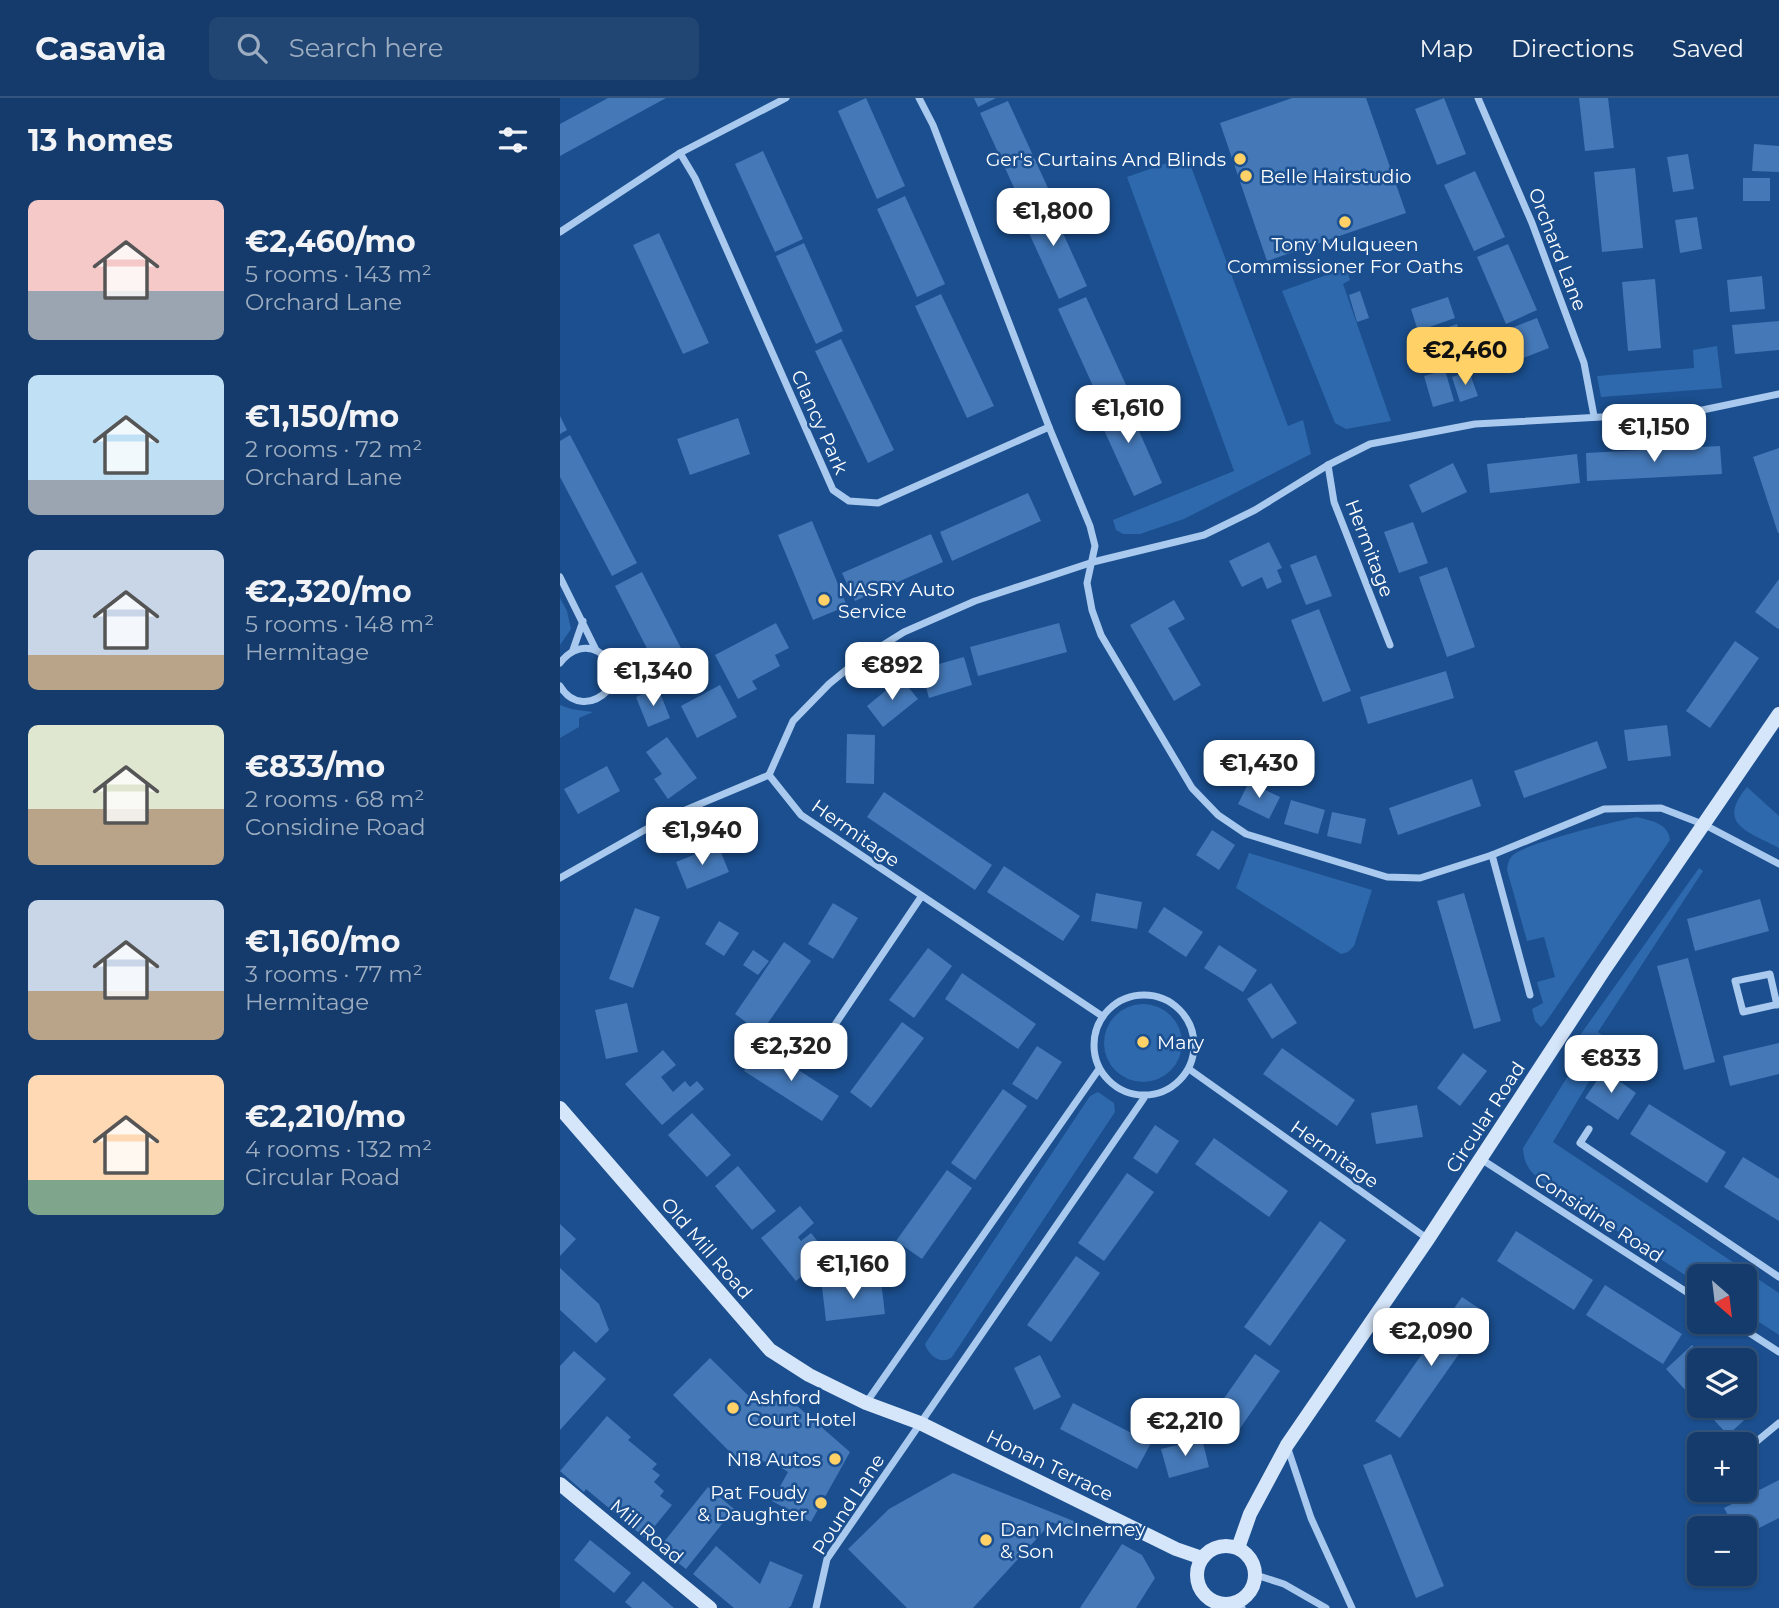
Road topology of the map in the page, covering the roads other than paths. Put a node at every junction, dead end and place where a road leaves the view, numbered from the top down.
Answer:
1 (786, 98) edge
2 (919, 98) edge
3 (1478, 98) edge
4 (680, 153) junction
5 (560, 232) edge
6 (1779, 394) edge
7 (1594, 416) junction
8 (1049, 427) junction
9 (1328, 464) junction
10 (1093, 562) junction
11 (560, 577) edge
12 (583, 621) junction
13 (1390, 645) dead end
14 (573, 650) junction
15 (596, 650) junction
16 (560, 663) edge
17 (560, 686) edge
18 (1779, 714) edge
19 (769, 775) junction
20 (1705, 825) junction
21 (1492, 855) junction
22 (1779, 864) edge
23 (560, 878) edge
24 (922, 897) junction
25 (1530, 995) dead end
26 (1778, 1005) edge
27 (1102, 1016) junction
28 (824, 1041) dead end
29 (1100, 1069) junction
30 (1189, 1069) junction
31 (1144, 1097) junction
32 (560, 1108) edge
33 (1589, 1129) dead end
34 (1481, 1159) junction
35 (1428, 1239) junction
36 (1779, 1277) edge
37 (1687, 1292) edge
38 (1751, 1334) edge
39 (1779, 1352) edge
40 (866, 1403) junction
41 (920, 1423) junction
42 (1779, 1423) edge
43 (1757, 1441) edge
44 (1287, 1445) junction
45 (560, 1484) edge
46 (1238, 1548) junction
47 (1202, 1558) junction
48 (1256, 1575) junction
49 (1201, 1602) edge
50 (1239, 1606) edge
51 (710, 1608) edge
52 (816, 1608) edge
53 (1326, 1608) edge
54 (1352, 1608) edge

1 - 4 street
2 - 8 street
3 - 7 street, Orchard Lane
4 - 5 street
4 - 8 street, Clancy Park
6 - 7 street
7 - 9 street
8 - 10 street
9 - 10 street
9 - 13 street, Hermitage
10 - 19 street
10 - 21 street
11 - 12 street
12 - 14 street
12 - 15 street
14 - 15 street
14 - 16 street
15 - 17 street
18 - 20 main road, Circular Road
19 - 23 street
19 - 24 street, Hermitage
20 - 21 street
20 - 22 street
20 - 34 main road, Circular Road
21 - 25 street
24 - 27 street, Hermitage
24 - 28 street
26 - 26 street
27 - 29 street
27 - 30 street
29 - 31 street
29 - 40 street
30 - 31 street
30 - 35 street, Hermitage
31 - 41 street
32 - 40 main road, Old Mill Road
33 - 36 street
34 - 35 main road, Circular Road
34 - 37 street, Considine Road
35 - 44 main road, Circular Road
38 - 39 street
40 - 41 main road, Old Mill Road
41 - 47 main road, Honan Terrace
41 - 52 street, Pound Lane
42 - 43 street
44 - 46 main road, Circular Road
44 - 54 street
45 - 51 main road, Mill Road
46 - 47 main road
46 - 48 main road
47 - 49 main road
48 - 50 main road
48 - 53 street
49 - 50 main road

